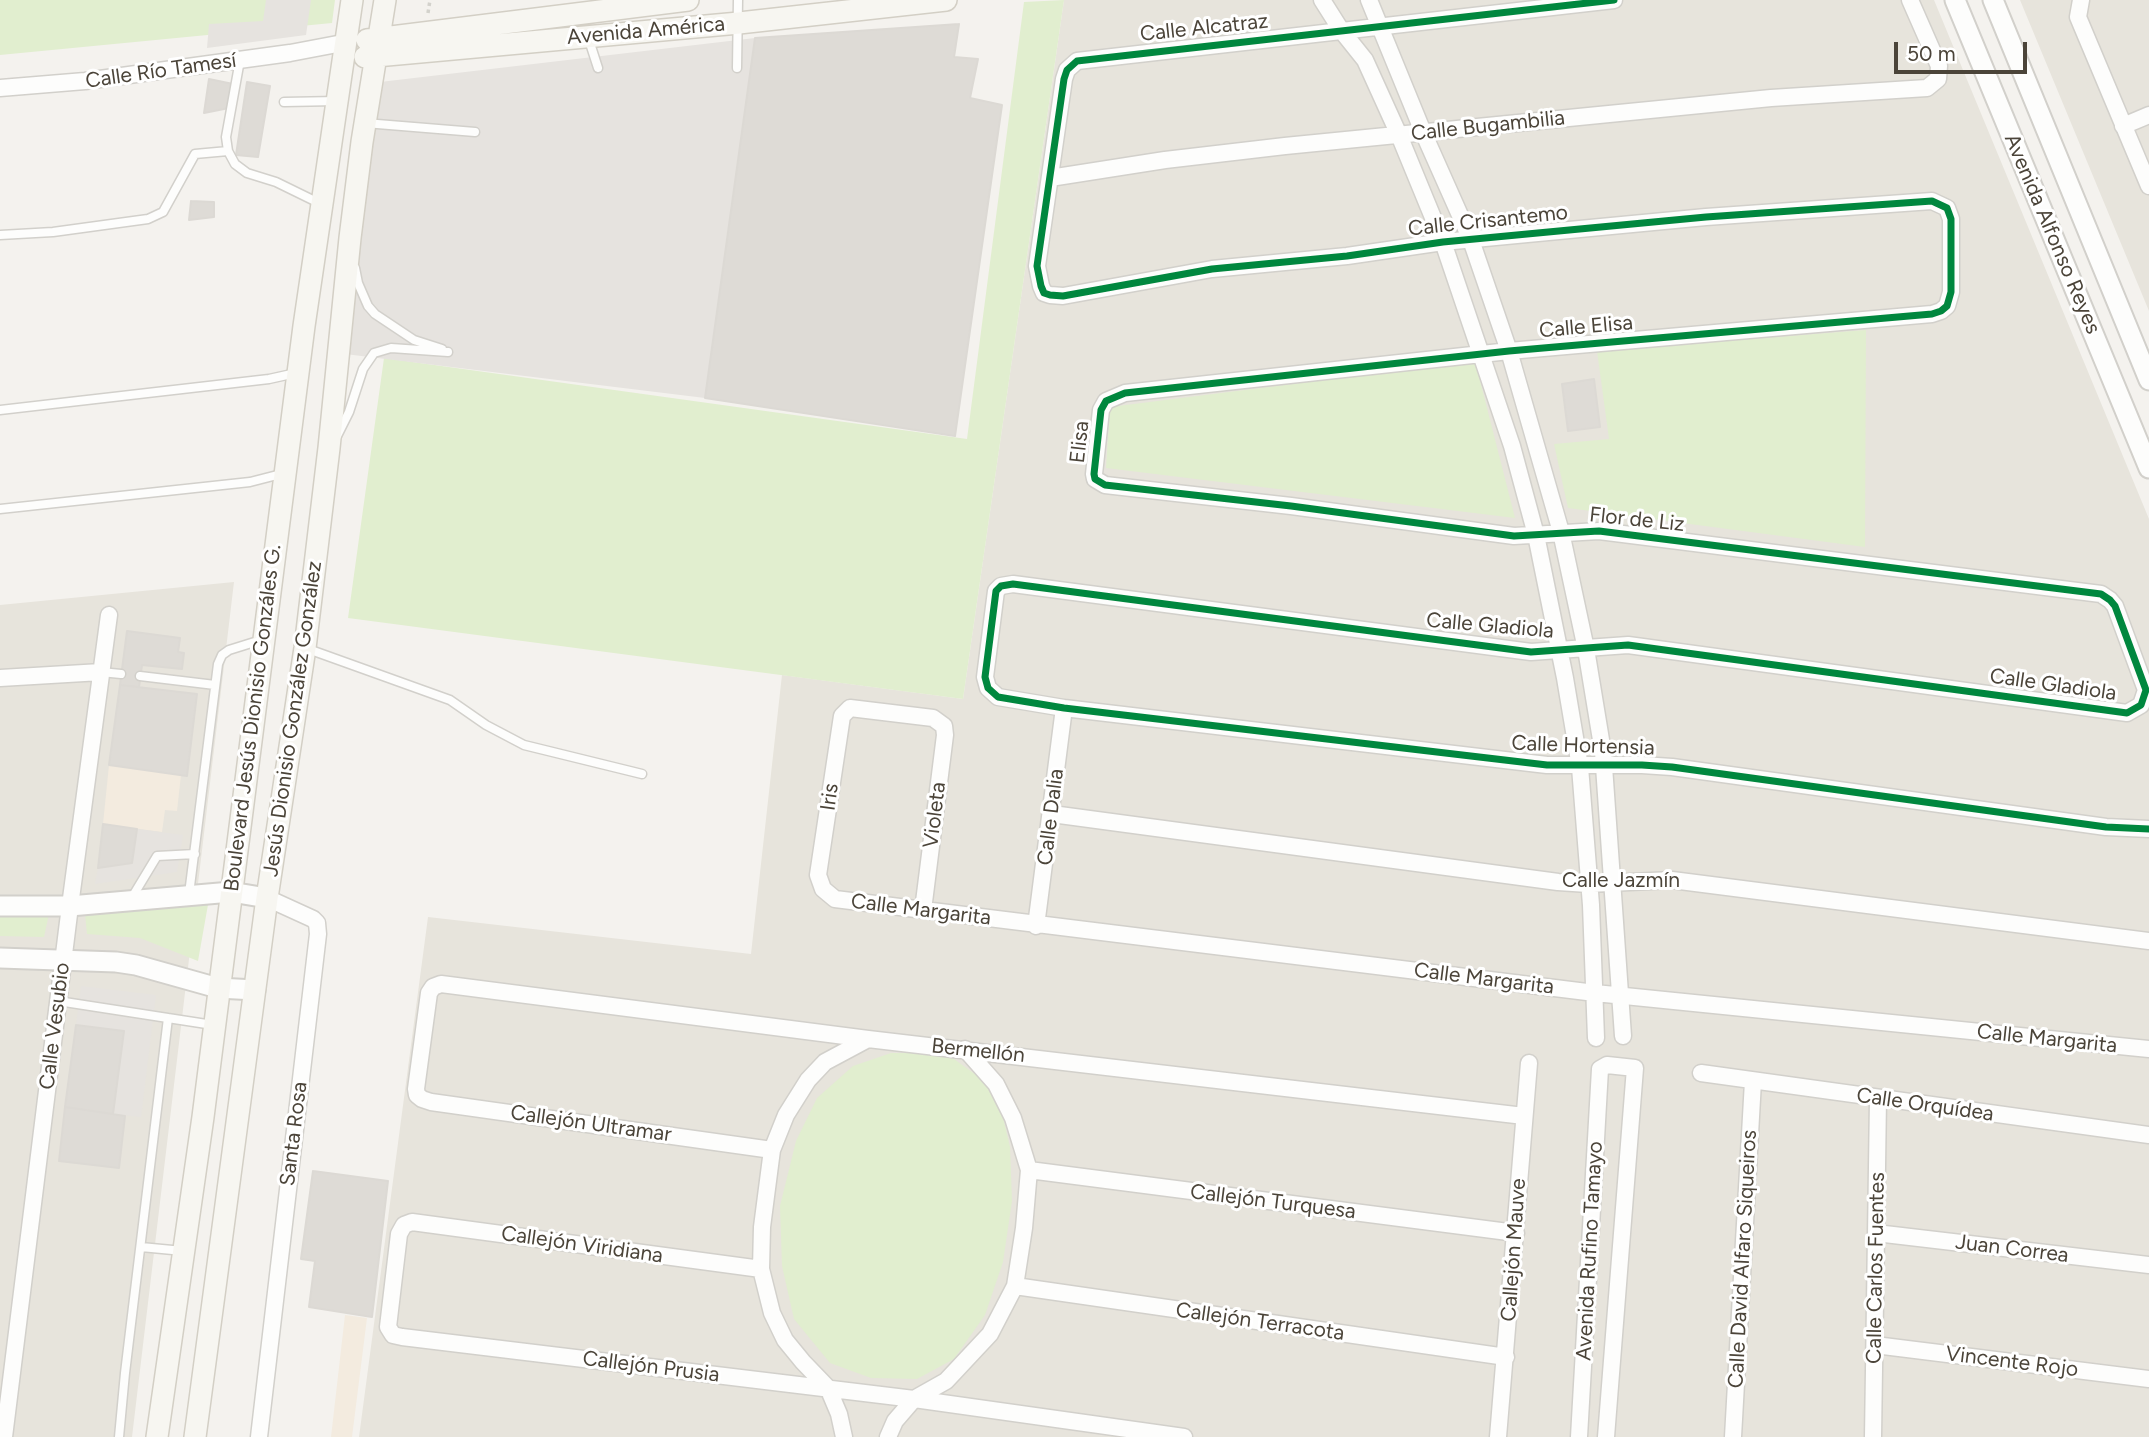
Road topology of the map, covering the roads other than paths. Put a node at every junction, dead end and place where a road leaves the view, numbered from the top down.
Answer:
1 (352, 0) edge
2 (385, 0) edge
3 (688, 0) edge
4 (738, 0) edge
5 (947, 0) edge
6 (1322, 0) edge
7 (1369, 0) edge
8 (1614, 0) edge
9 (1910, 0) edge
10 (1955, 0) edge
11 (1993, 0) edge
12 (2081, 0) edge
13 (739, 23) junction
14 (1378, 26) junction
15 (1341, 30) junction
16 (589, 37) junction
17 (378, 48) junction
18 (346, 49) junction
19 (240, 60) junction
20 (598, 68) dead end
21 (737, 68) dead end
22 (0, 88) edge
23 (338, 101) junction
24 (284, 102) dead end
25 (2149, 115) edge
26 (365, 123) junction
27 (2123, 126) junction
28 (475, 132) dead end
29 (1423, 132) junction
30 (1399, 135) junction
31 (228, 151) junction
32 (1051, 178) junction
33 (2149, 186) edge
34 (1932, 201) joint
35 (321, 204) junction
36 (0, 234) edge
37 (350, 238) junction
38 (1471, 240) junction
39 (1443, 242) junction
40 (1509, 351) junction
41 (1483, 356) junction
42 (298, 373) junction
43 (2149, 380) edge
44 (1112, 397) joint
45 (0, 410) edge
46 (329, 448) junction
47 (2149, 468) edge
48 (285, 473) junction
49 (1110, 486) joint
50 (0, 509) edge
51 (1560, 531) junction
52 (1536, 535) junction
53 (109, 615) dead end
54 (264, 639) junction
55 (305, 648) junction
56 (1586, 649) junction
57 (1559, 651) junction
58 (101, 672) junction
59 (121, 674) dead end
60 (140, 676) dead end
61 (985, 677) joint
62 (0, 678) edge
63 (215, 685) junction
64 (2145, 698) joint
65 (850, 708) joint
66 (1064, 708) junction
67 (1604, 764) junction
68 (1580, 767) junction
69 (642, 774) dead end
70 (1052, 814) junction
71 (2149, 829) edge
72 (195, 854) junction
73 (1612, 882) junction
74 (1588, 884) junction
75 (823, 889) joint
76 (231, 892) junction
77 (189, 894) junction
78 (267, 898) junction
79 (130, 900) junction
80 (0, 906) edge
81 (70, 906) junction
82 (923, 909) junction
83 (1036, 926) junction
84 (2149, 941) edge
85 (0, 957) edge
86 (63, 958) junction
87 (218, 988) junction
88 (256, 990) junction
89 (1595, 993) junction
90 (1621, 995) junction
91 (58, 1001) junction
92 (168, 1018) junction
93 (213, 1026) junction
94 (1623, 1036) dead end
95 (1596, 1038) dead end
96 (868, 1039) junction
97 (965, 1049) junction
98 (2149, 1049) edge
99 (1529, 1063) dead end
100 (1701, 1073) dead end
101 (1753, 1080) junction
102 (416, 1089) joint
103 (1878, 1099) junction
104 (1524, 1116) junction
105 (2149, 1135) edge
106 (772, 1150) junction
107 (1029, 1170) junction
108 (1516, 1233) junction
109 (1876, 1233) junction
110 (141, 1247) junction
111 (183, 1251) junction
112 (2149, 1265) edge
113 (761, 1269) junction
114 (1015, 1286) junction
115 (390, 1331) joint
116 (1875, 1345) junction
117 (1506, 1357) junction
118 (2149, 1379) edge
119 (828, 1388) junction
120 (914, 1399) junction
121 (3, 1428) edge
122 (119, 1437) edge
123 (157, 1437) edge
124 (195, 1437) edge
125 (260, 1437) edge
126 (844, 1437) edge
127 (888, 1437) edge
128 (1184, 1437) edge
129 (1498, 1437) edge
130 (1579, 1437) edge
131 (1606, 1437) edge
132 (1733, 1437) edge
133 (1873, 1437) edge

1 - 18 main road, Boulevard Jesús Dionisio Gonzáles G.
2 - 17 main road, Jesús Dionisio González González
3 - 17 main road, Avenida América
4 - 13 lane
5 - 13 main road, Avenida América
6 - 15 street
7 - 14 street
8 - 14 street, Calle Alcatraz
9 - 29 street, Calle Bugambilia
10 - 47 street, Avenida Alfonso Reyes
11 - 43 street, Avenida Alfonso Reyes
12 - 27 street
13 - 16 main road, Avenida América
13 - 21 lane
14 - 15 street, Calle Alcatraz
14 - 29 street
15 - 30 street
15 - 32 street, Calle Alcatraz
16 - 17 main road, Avenida América
16 - 20 lane
17 - 18 main road, Avenida América
17 - 26 main road, Jesús Dionisio González González
18 - 19 street, Calle Río Tamesí
18 - 23 main road, Boulevard Jesús Dionisio Gonzáles G.
19 - 22 street, Calle Río Tamesí
19 - 31 lane
23 - 24 lane
23 - 35 main road, Boulevard Jesús Dionisio Gonzáles G.
25 - 27 street
26 - 28 lane
26 - 37 main road, Jesús Dionisio González González
27 - 33 street
29 - 30 street, Calle Bugambilia
29 - 38 street
30 - 32 street, Calle Bugambilia
30 - 39 street
31 - 35 lane
31 - 36 lane
32 - 39 street, Calle Crisantemo
34 - 38 street, Calle Crisantemo
34 - 40 street, Calle Elisa
35 - 42 main road, Boulevard Jesús Dionisio Gonzáles G.
37 - 46 main road, Jesús Dionisio González González
37 - 46 lane
38 - 39 street, Calle Crisantemo
38 - 40 street
39 - 41 street
40 - 41 street, Calle Elisa
40 - 51 street
41 - 44 street, Calle Elisa
41 - 52 street
42 - 45 lane
42 - 48 main road, Boulevard Jesús Dionisio Gonzáles G.
44 - 49 street, Elisa
46 - 55 main road, Jesús Dionisio González González
48 - 50 lane
48 - 54 main road, Boulevard Jesús Dionisio Gonzáles G.
49 - 52 street, Flor de Liz
51 - 52 street, Flor de Liz
51 - 56 street
51 - 64 street, Flor de Liz
52 - 57 street
53 - 58 street, Calle Vesubio
54 - 63 lane
54 - 76 main road, Boulevard Jesús Dionisio Gonzáles G.
55 - 69 lane
55 - 78 main road, Jesús Dionisio González González
56 - 57 street, Calle Gladiola
56 - 64 street, Calle Gladiola
56 - 67 street
57 - 61 street, Calle Gladiola
57 - 68 street
58 - 59 lane
58 - 62 street
58 - 81 street, Calle Vesubio
60 - 63 lane
61 - 66 street, Calle Hortensia
63 - 72 lane
65 - 75 street, Iris
65 - 82 street, Violeta
66 - 68 street, Calle Hortensia
66 - 70 street, Calle Dalia
67 - 68 street, Calle Hortensia
67 - 71 street, Calle Hortensia
67 - 73 street
68 - 74 street
70 - 74 street, Calle Jazmín
70 - 83 street, Calle Dalia
72 - 77 lane
72 - 79 lane
73 - 74 street, Calle Jazmín
73 - 84 street, Calle Jazmín
73 - 90 street
74 - 89 street
75 - 82 street, Calle Margarita
76 - 77 street, Santa Rosa
76 - 78 street, Santa Rosa
76 - 87 main road, Boulevard Jesús Dionisio Gonzáles G.
77 - 79 street, Santa Rosa
78 - 88 main road, Jesús Dionisio González González
78 - 125 street, Santa Rosa
79 - 81 street, Santa Rosa
80 - 81 street, Santa Rosa
81 - 86 street, Calle Vesubio
82 - 83 street, Calle Margarita
83 - 89 street, Calle Margarita
85 - 86 street
86 - 87 street
86 - 91 street, Calle Vesubio
87 - 88 street
87 - 93 main road, Boulevard Jesús Dionisio Gonzáles G.
88 - 124 main road, Jesús Dionisio González González
89 - 90 street, Calle Margarita
89 - 95 street
90 - 94 street
90 - 98 street, Calle Margarita
91 - 92 lane
91 - 121 street, Calle Vesubio
92 - 93 lane
92 - 110 lane
93 - 111 main road, Boulevard Jesús Dionisio Gonzáles G.
96 - 97 street, Bermellón
96 - 102 street, Bermellón
96 - 106 street
97 - 104 street, Bermellón
97 - 107 street
99 - 104 street, Callejón Mauve
100 - 101 street, Calle Orquídea
101 - 103 street, Calle Orquídea
101 - 132 street, Calle David Alfaro Siqueiros
102 - 106 street, Callejón Ultramar
103 - 105 street, Calle Orquídea
103 - 109 street, Calle Carlos Fuentes
104 - 108 street, Callejón Mauve
106 - 113 street
107 - 108 street, Callejón Turquesa
107 - 114 street
108 - 117 street, Callejón Mauve
109 - 112 street, Juan Correa
109 - 116 street, Calle Carlos Fuentes
110 - 111 lane
110 - 122 lane
111 - 123 main road, Boulevard Jesús Dionisio Gonzáles G.
113 - 115 street, Callejón Viridiana
113 - 119 street
114 - 117 street, Callejón Terracota
114 - 120 street
115 - 119 street, Callejón Prusia
116 - 118 street, Vincente Rojo
116 - 133 street, Calle Carlos Fuentes
117 - 129 street, Callejón Mauve
119 - 120 street, Callejón Prusia
119 - 126 street
120 - 127 street
120 - 128 street, Callejón Prusia
130 - 131 street, Avenida Rufino Tamayo

